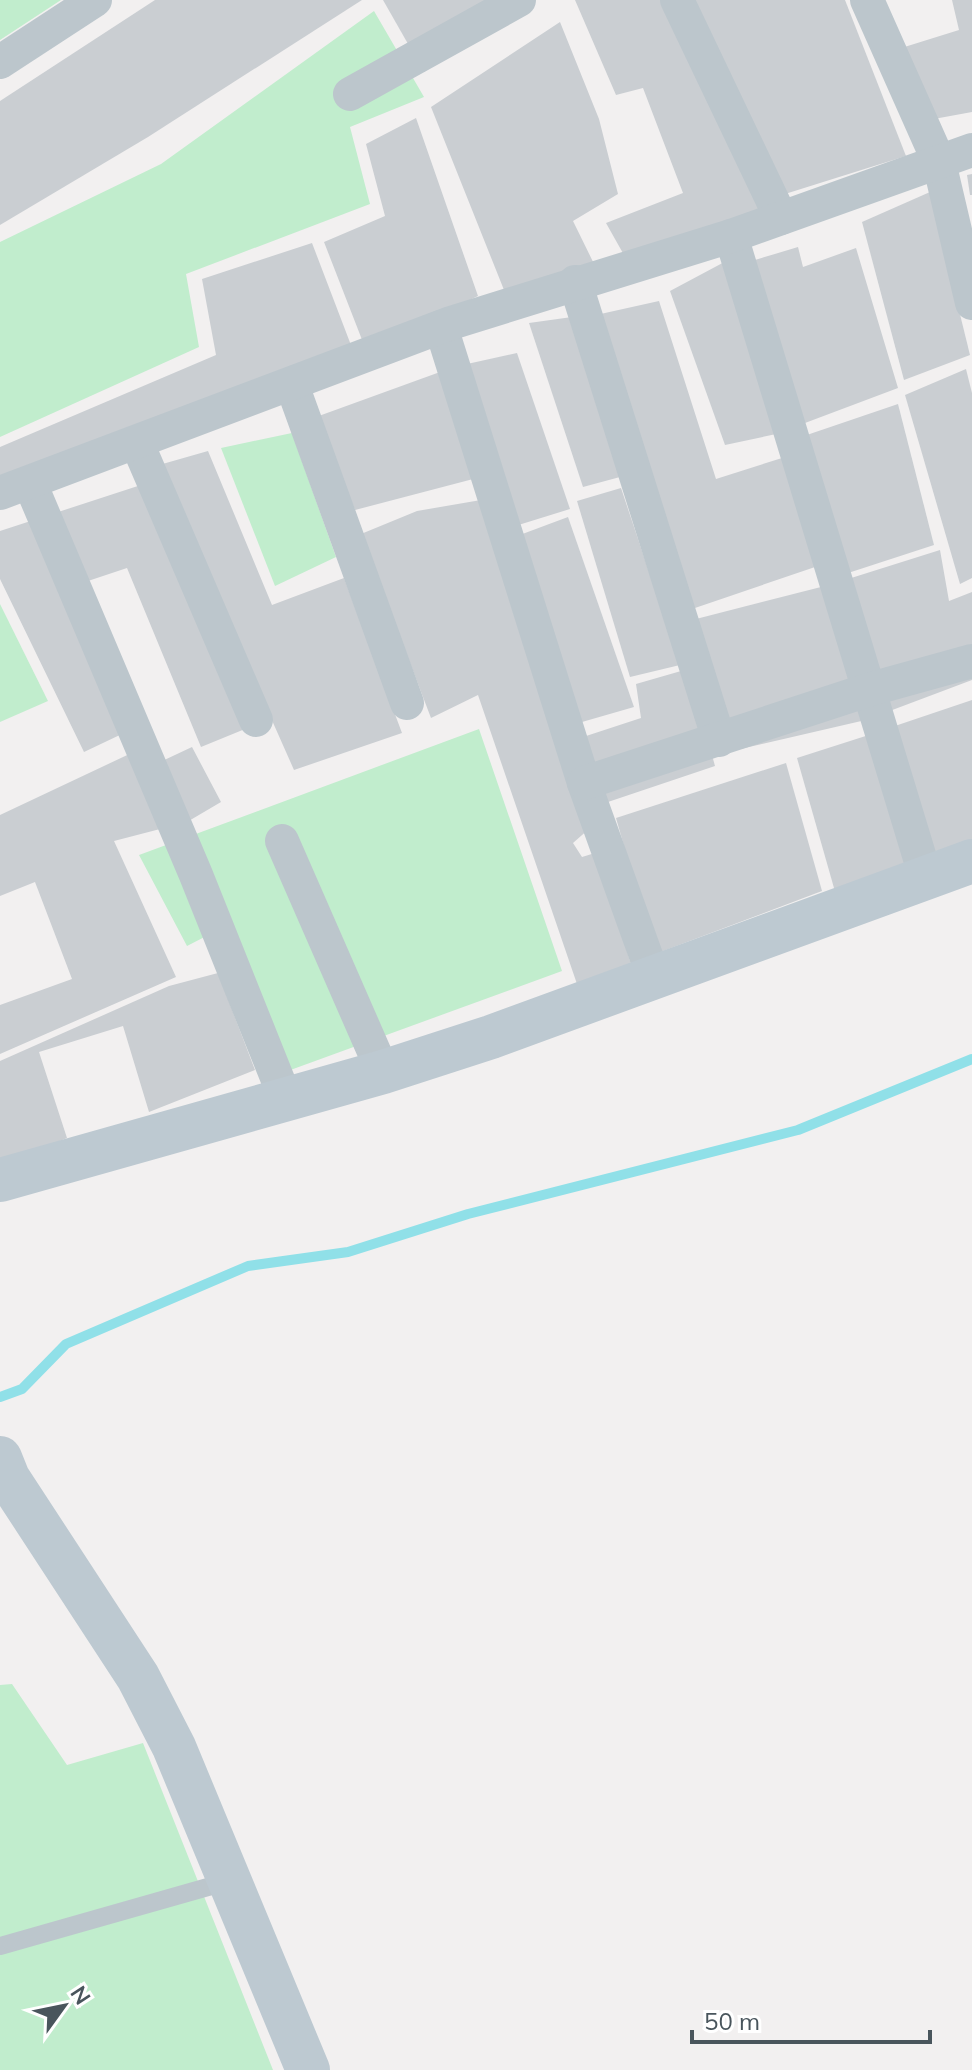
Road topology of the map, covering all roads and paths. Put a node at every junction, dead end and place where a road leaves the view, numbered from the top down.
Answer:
1 (95, 0) edge
2 (519, 0) edge
3 (677, 0) edge
4 (867, 0) edge
5 (0, 62) edge
6 (350, 94) dead end
7 (972, 150) edge
8 (939, 162) junction
9 (781, 218) junction
10 (731, 236) junction
11 (575, 282) junction
12 (972, 303) edge
13 (441, 327) junction
14 (292, 385) junction
15 (137, 443) junction
16 (15, 488) edge
17 (972, 661) edge
18 (871, 689) junction
19 (407, 703) dead end
20 (256, 720) dead end
21 (719, 740) junction
22 (584, 783) junction
23 (282, 841) dead end
24 (972, 861) edge
25 (926, 878) junction
26 (654, 978) junction
27 (383, 1072) junction
28 (286, 1100) junction
29 (0, 1180) edge
30 (0, 1458) edge
31 (231, 1880) junction
32 (0, 1946) edge
33 (308, 2070) edge

1 - 5 street
2 - 6 street
3 - 9 street
4 - 8 street
7 - 8 street
8 - 9 street
8 - 12 street
9 - 10 street
10 - 11 street
10 - 18 street
11 - 13 street
11 - 21 street
13 - 14 street
13 - 22 street
14 - 15 street
14 - 19 street
15 - 16 street
15 - 20 street
16 - 28 street
17 - 18 street
18 - 21 street
18 - 25 street
21 - 22 street
22 - 26 street
23 - 27 street
24 - 25 main road
25 - 26 main road
26 - 27 main road
27 - 28 main road
28 - 29 main road
30 - 31 main road
31 - 32 lane
31 - 33 main road

